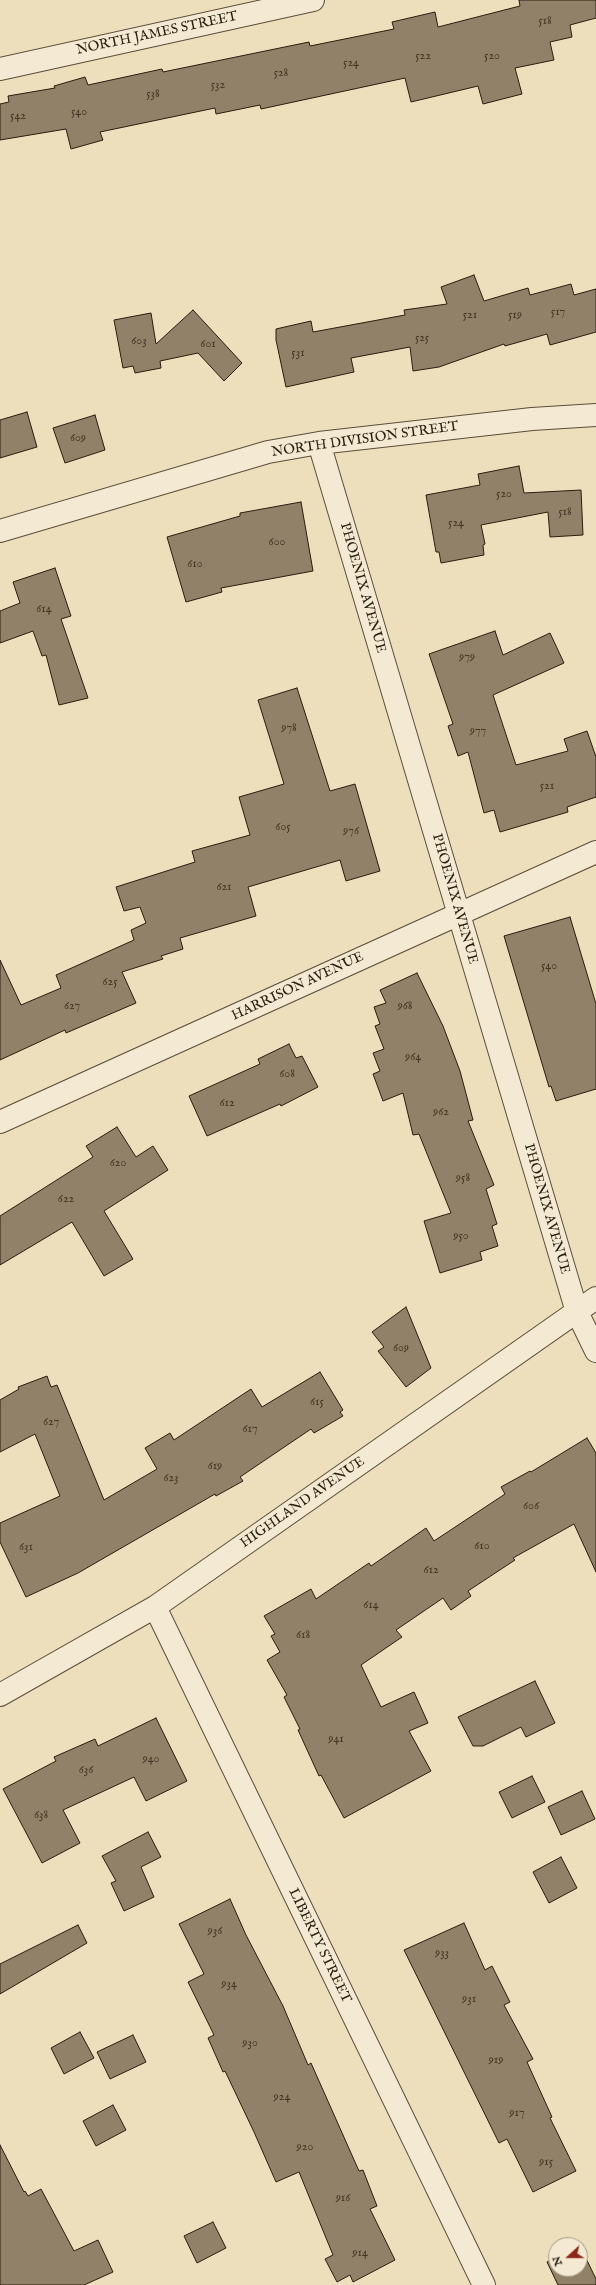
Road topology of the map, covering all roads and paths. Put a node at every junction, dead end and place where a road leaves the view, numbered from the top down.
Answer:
1 (313, 0) edge
2 (0, 68) edge
3 (596, 415) edge
4 (319, 443) junction
5 (0, 531) edge
6 (596, 852) edge
7 (459, 914) junction
8 (0, 1122) edge
9 (596, 1298) edge
10 (577, 1312) junction
11 (596, 1352) edge
12 (155, 1606) junction
13 (0, 1695) edge
14 (484, 2285) edge

1 - 2 street, NORTH JAMES STREET
3 - 4 street, NORTH DIVISION STREET
4 - 5 street, NORTH DIVISION STREET
4 - 7 street, PHOENIX AVENUE
6 - 7 street, HARRISON AVENUE
7 - 8 street, HARRISON AVENUE
7 - 10 street, PHOENIX AVENUE
9 - 10 street, HIGHLAND AVENUE
10 - 11 street, PHOENIX AVENUE
10 - 12 street, HIGHLAND AVENUE
12 - 13 street, HIGHLAND AVENUE
12 - 14 street, LIBERTY STREET

